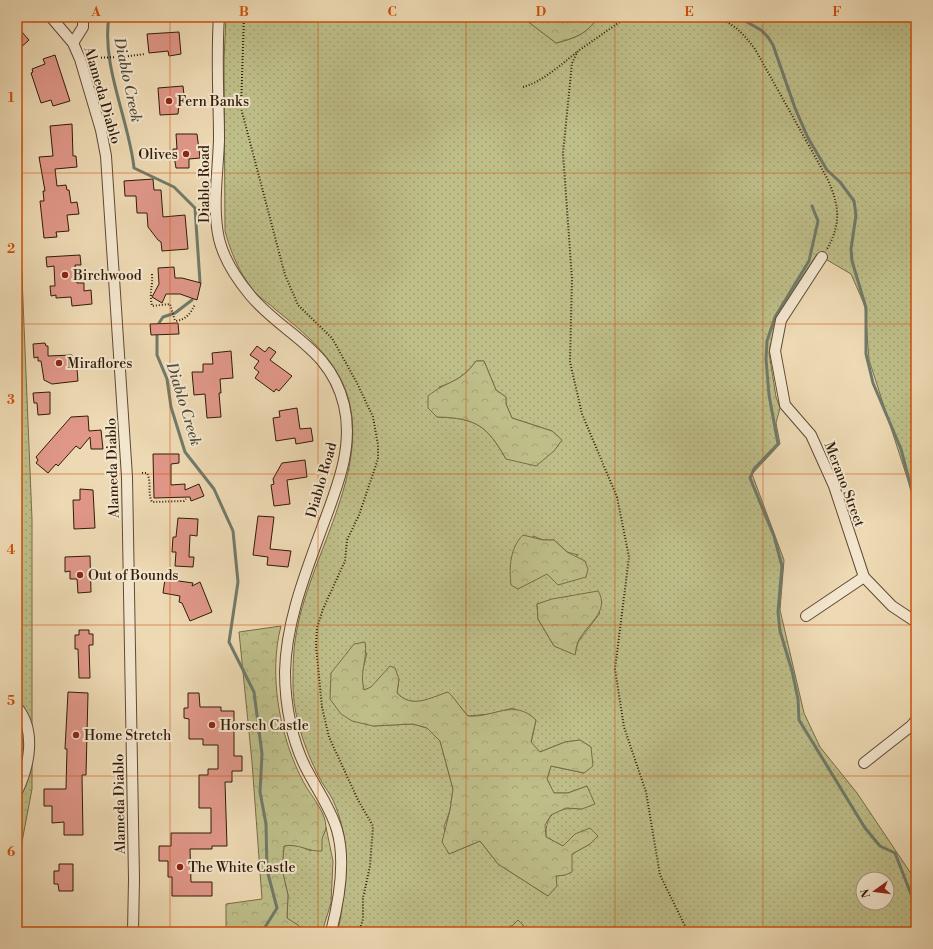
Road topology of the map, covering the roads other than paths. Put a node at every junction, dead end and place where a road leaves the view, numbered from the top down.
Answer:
1 (51, 17) edge
2 (84, 17) edge
3 (219, 17) edge
4 (73, 44) junction
5 (822, 257) road end
6 (864, 577) junction
7 (806, 616) dead end
8 (916, 622) edge
9 (17, 707) edge
10 (916, 720) edge
11 (864, 763) dead end
12 (17, 792) edge
13 (133, 932) edge
14 (331, 932) edge

1 - 4 street, Alameda Diablo
2 - 4 street
3 - 14 street, Diablo Road
4 - 13 street, Alameda Diablo
5 - 6 street, Merano Street
6 - 7 street
6 - 8 street, Merano Street
9 - 12 street
10 - 11 street

